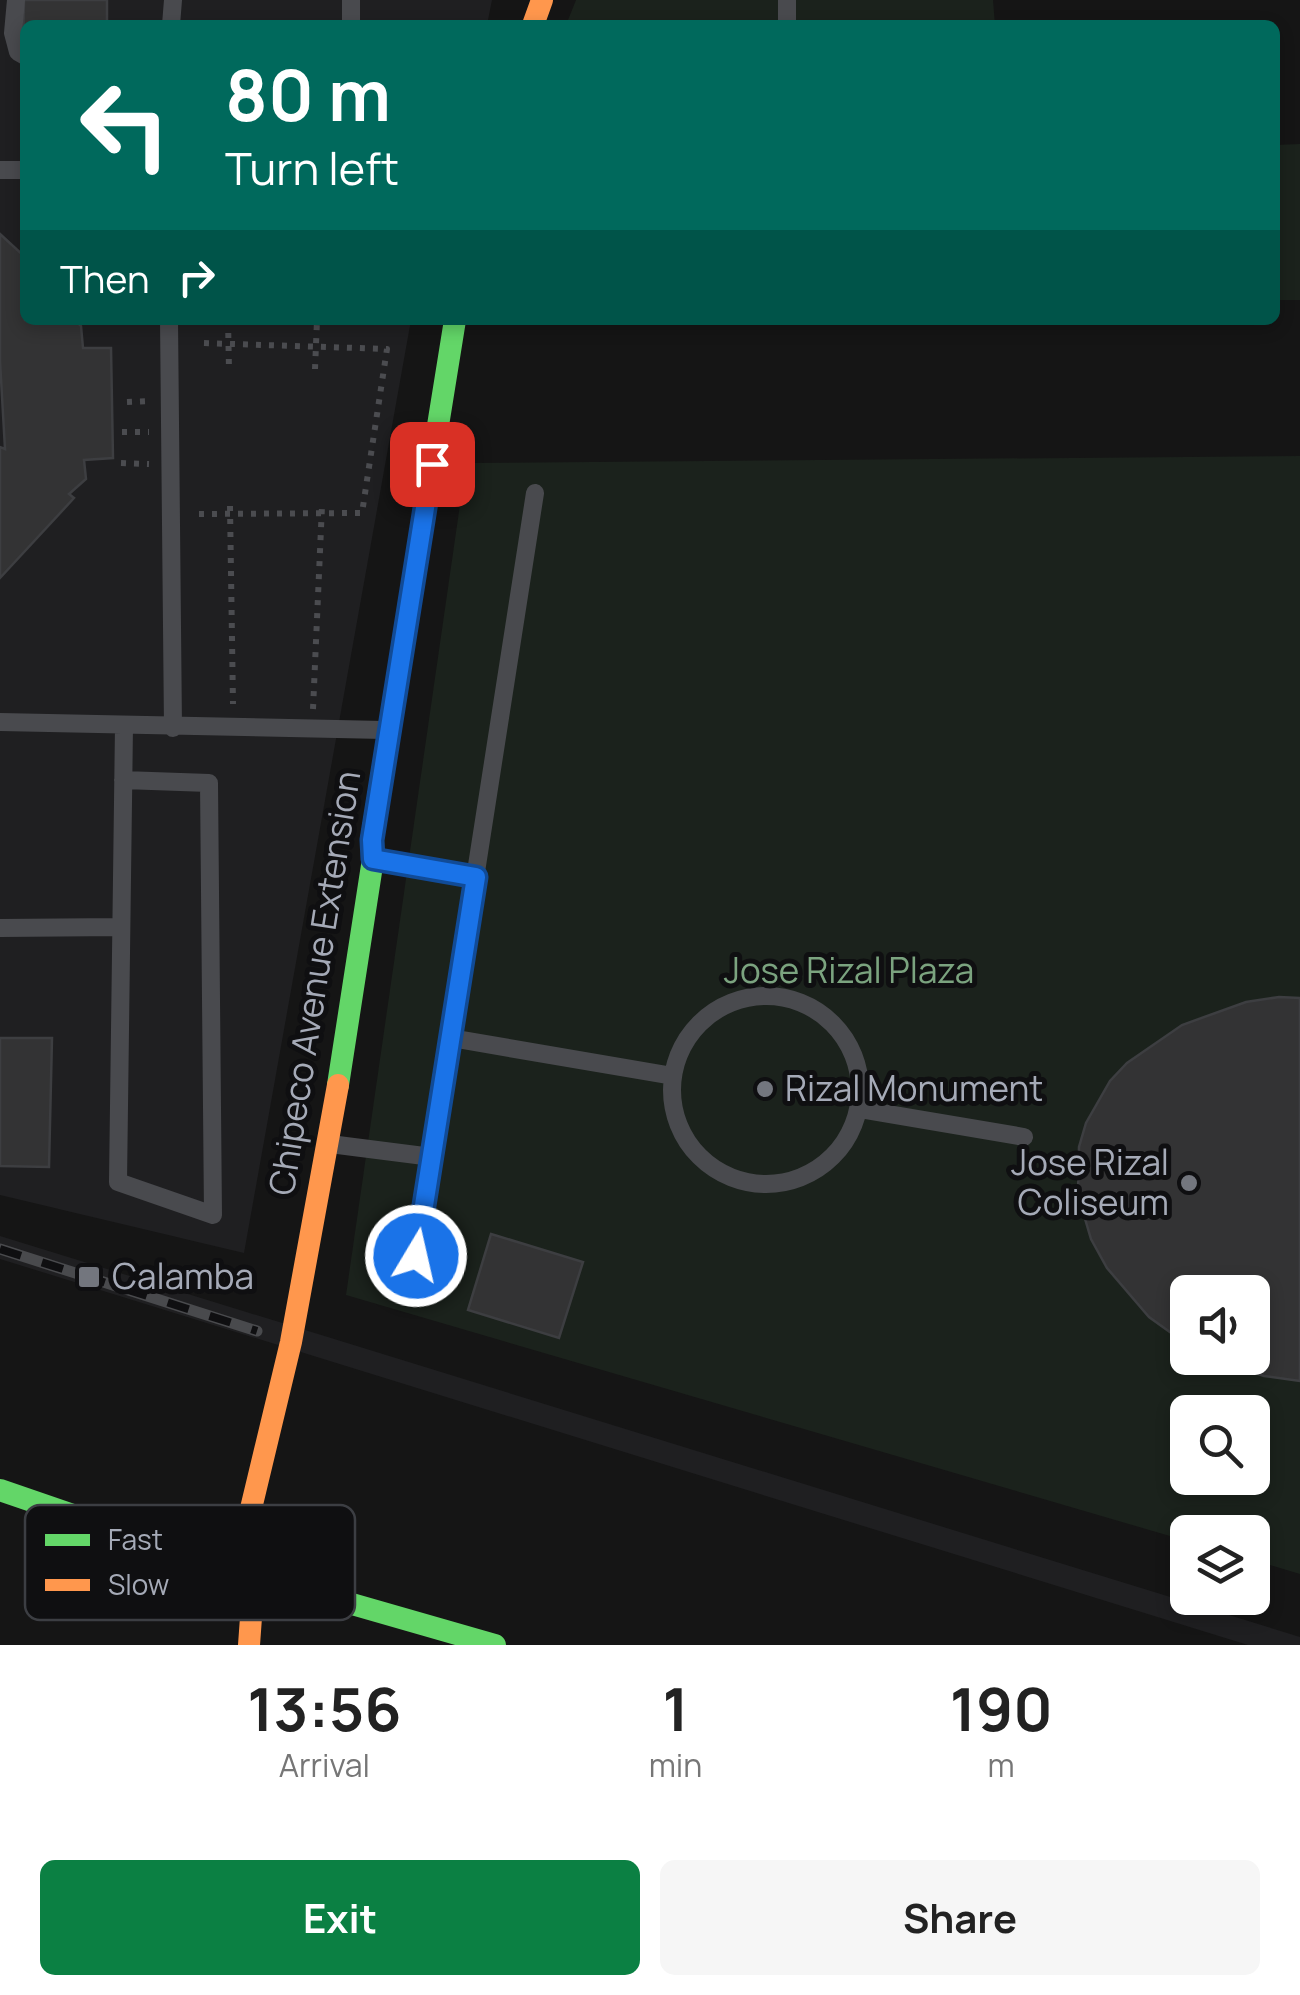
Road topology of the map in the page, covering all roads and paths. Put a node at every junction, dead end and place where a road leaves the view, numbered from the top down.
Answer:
1 (16, 0) edge
2 (20, 53) edge
3 (169, 325) edge
4 (228, 325) edge
5 (317, 325) edge
6 (455, 325) edge
7 (202, 343) dead end
8 (229, 344) junction
9 (317, 347) junction
10 (229, 369) dead end
11 (315, 369) dead end
12 (535, 494) dead end
13 (230, 510) junction
14 (322, 510) junction
15 (199, 514) dead end
16 (0, 722) edge
17 (124, 726) junction
18 (173, 728) junction
19 (234, 728) junction
20 (312, 730) junction
21 (389, 730) junction
22 (123, 780) junction
23 (373, 859) junction
24 (476, 877) junction
25 (122, 926) junction
26 (0, 928) edge
27 (450, 1038) junction
28 (673, 1076) junction
29 (859, 1109) junction
30 (1024, 1137) dead end
31 (329, 1144) junction
32 (432, 1157) junction
33 (416, 1256) dead end
34 (0, 1490) edge
35 (39, 1505) edge
36 (253, 1505) edge
37 (355, 1605) edge
38 (250, 1620) edge
39 (248, 1645) edge
40 (494, 1645) edge

1 - 2 lane
3 - 18 lane
4 - 8 path
5 - 9 path
6 - 21 main road, Chipeco Avenue Extension
7 - 8 path
8 - 9 path
8 - 10 path
9 - 11 path
9 - 14 path
12 - 24 lane
13 - 14 path
13 - 15 path
13 - 19 path
14 - 20 path
16 - 17 lane
17 - 18 lane
17 - 22 lane
18 - 19 lane
19 - 20 lane
20 - 21 lane
21 - 23 main road, Chipeco Avenue Extension
22 - 25 lane
22 - 25 lane
23 - 24 lane
23 - 31 main road, Chipeco Avenue Extension
24 - 27 lane
25 - 26 lane
27 - 28 lane
27 - 32 lane
28 - 29 lane
28 - 29 lane
29 - 30 lane
31 - 32 lane
31 - 36 main road, Chipeco Avenue Extension
32 - 33 lane
34 - 35 main road
37 - 40 main road
38 - 39 main road, Chipeco Avenue Extension

